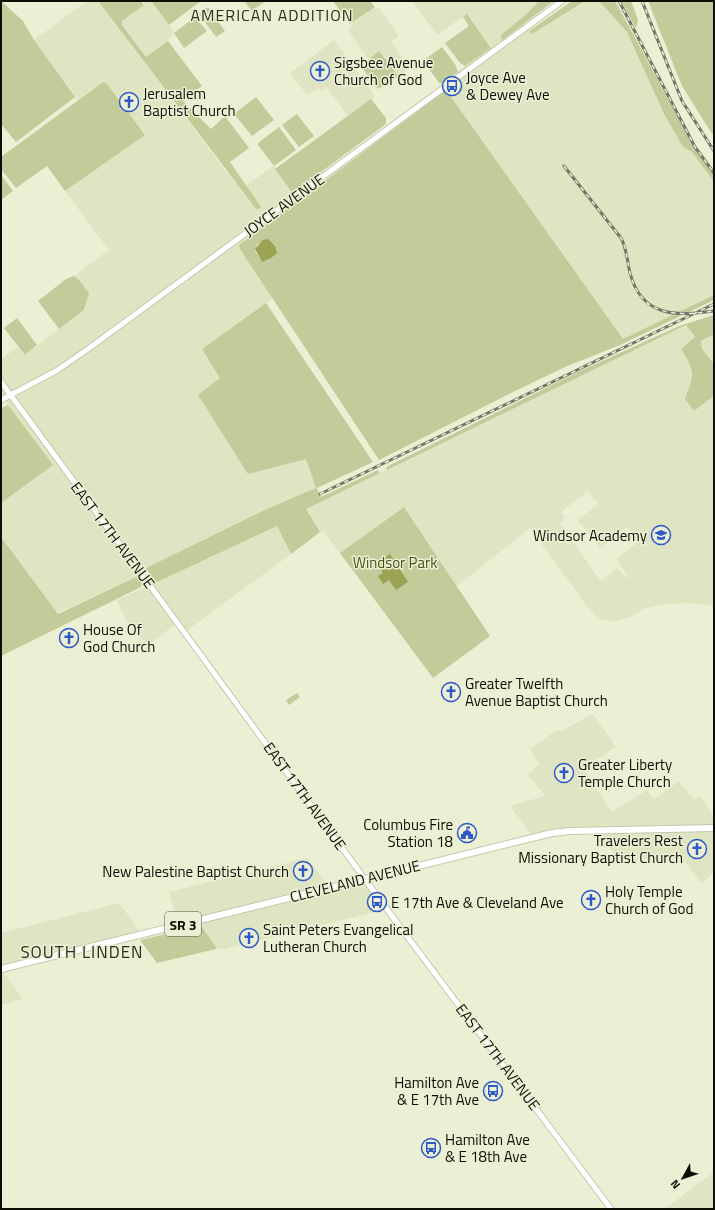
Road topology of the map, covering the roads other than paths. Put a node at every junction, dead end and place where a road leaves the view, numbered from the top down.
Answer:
1 (562, 1) edge
2 (1, 382) edge
3 (11, 396) junction
4 (1, 400) edge
5 (714, 828) edge
6 (365, 879) junction
7 (1, 969) edge
8 (612, 1209) edge

1 - 3 street, JOYCE AVENUE
2 - 3 street, EAST 17TH AVENUE
3 - 4 street, JOYCE AVENUE
3 - 6 street, EAST 17TH AVENUE
5 - 6 main road, CLEVELAND AVENUE / SR 3
6 - 7 main road, CLEVELAND AVENUE / SR 3
6 - 8 street, EAST 17TH AVENUE

